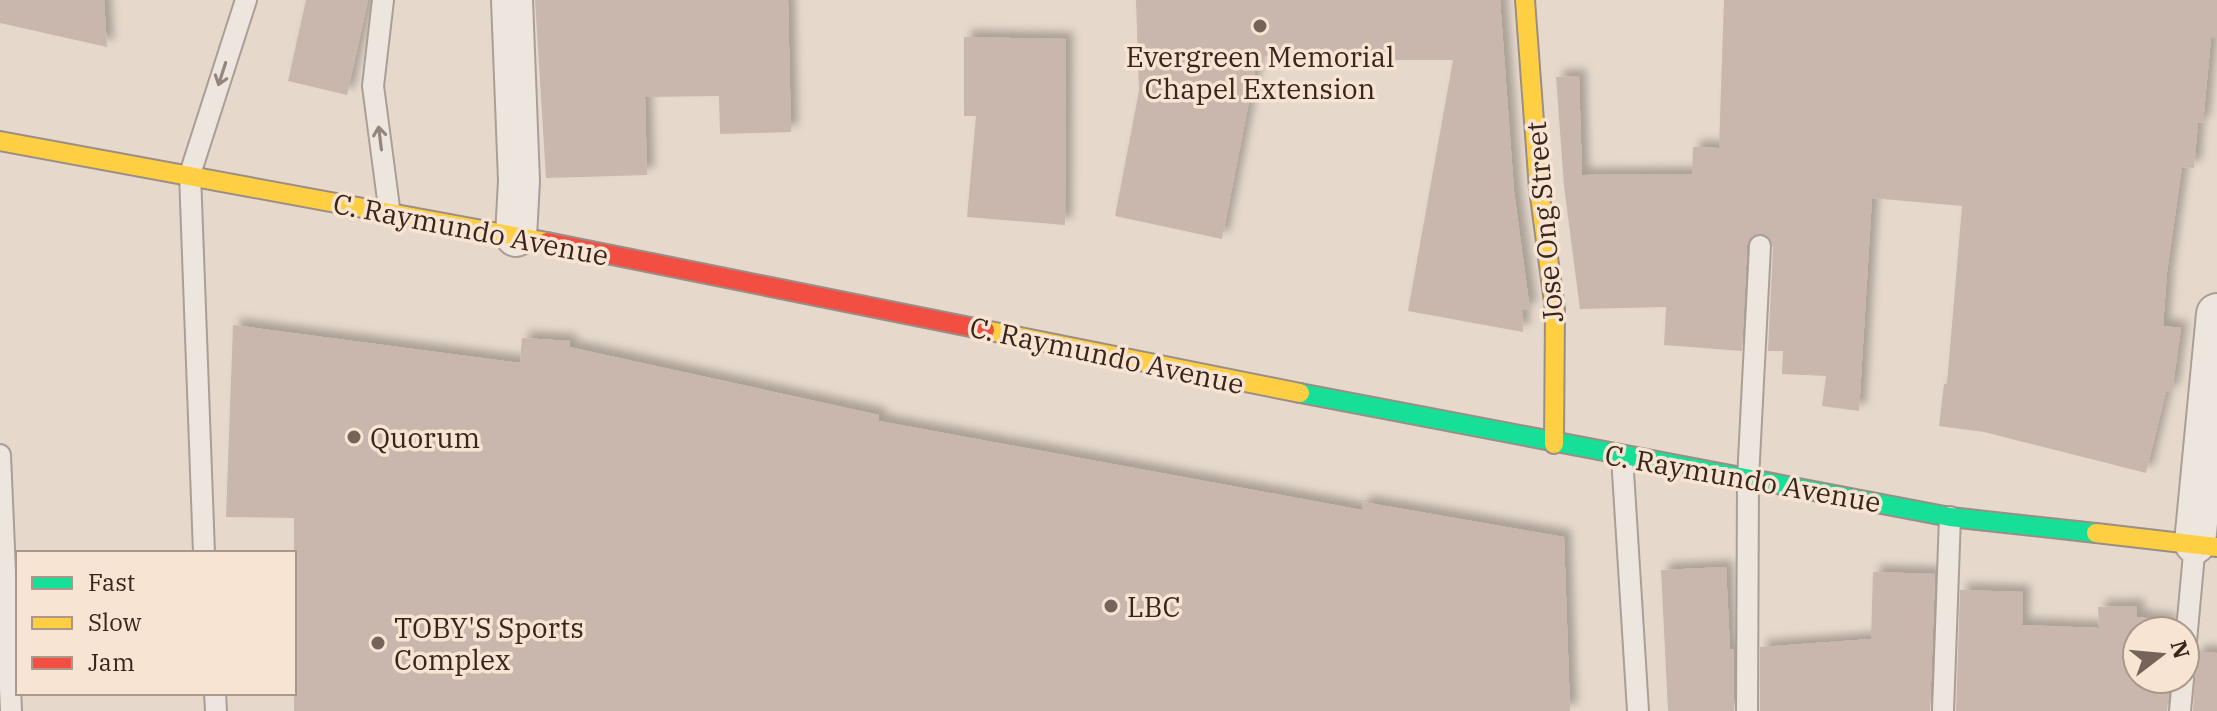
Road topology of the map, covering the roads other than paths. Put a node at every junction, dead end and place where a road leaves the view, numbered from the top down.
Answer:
1 (246, 0) edge
2 (383, 0) edge
3 (512, 0) edge
4 (1525, 0) edge
5 (0, 141) edge
6 (190, 174) junction
7 (390, 215) junction
8 (516, 236) junction
9 (1760, 246) dead end
10 (2217, 314) edge
11 (1554, 444) junction
12 (0, 455) edge
13 (1622, 456) junction
14 (1748, 479) junction
15 (1950, 517) junction
16 (2206, 545) edge
17 (204, 551) edge
18 (2192, 615) edge
19 (11, 711) edge
20 (1638, 711) edge
21 (1747, 711) edge
22 (1943, 711) edge

1 -> 6 lane
7 -> 2 lane
3 - 8 street
4 - 11 main road, Jose Ong Street
5 - 6 main road, C. Raymundo Avenue
6 - 7 main road, C. Raymundo Avenue
6 - 17 lane
7 - 8 main road, C. Raymundo Avenue
8 - 11 main road, C. Raymundo Avenue
9 - 14 lane
10 - 16 street
11 - 13 main road, C. Raymundo Avenue
12 - 19 lane
13 - 14 main road, C. Raymundo Avenue
13 - 20 lane
14 - 15 main road, C. Raymundo Avenue
14 - 21 lane
15 - 16 main road, C. Raymundo Avenue
15 - 22 lane
16 - 18 lane

